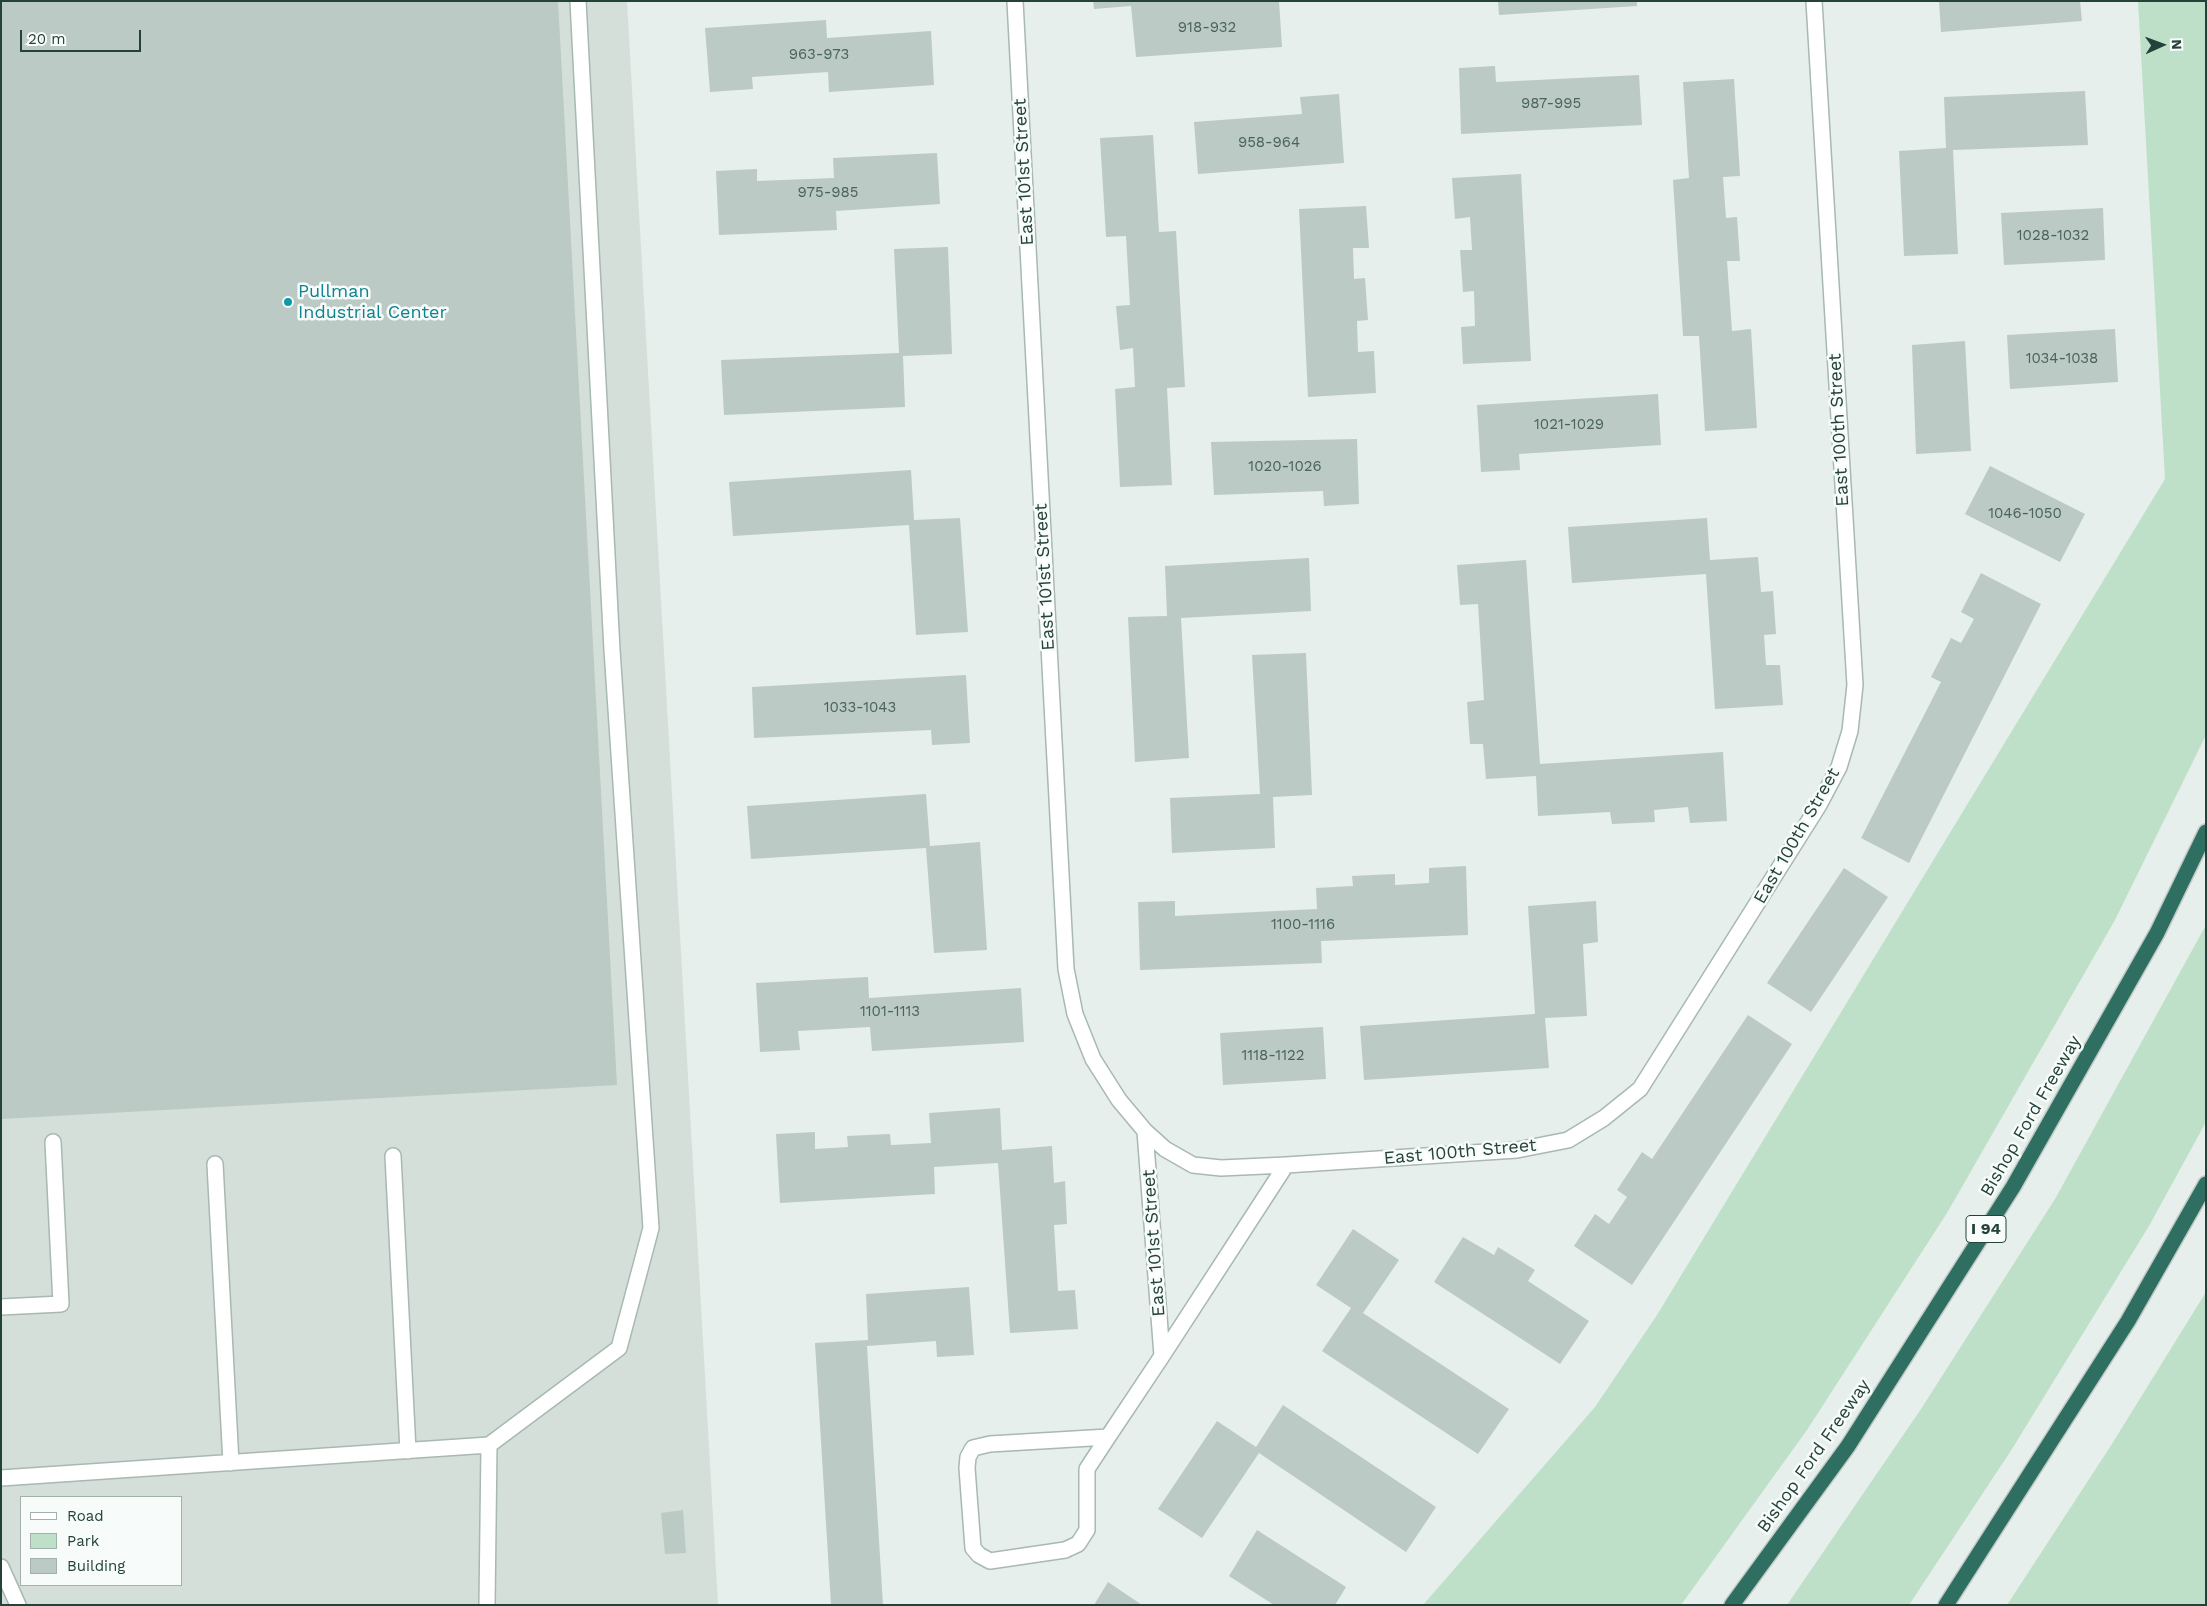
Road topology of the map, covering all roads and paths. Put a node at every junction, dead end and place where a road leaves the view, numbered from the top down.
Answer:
1 (578, 1) edge
2 (1015, 1) edge
3 (1814, 1) edge
4 (2206, 832) edge
5 (1145, 1130) junction
6 (53, 1142) dead end
7 (393, 1156) dead end
8 (214, 1164) dead end
9 (1286, 1166) junction
10 (2206, 1184) edge
11 (1, 1307) edge
12 (1162, 1356) junction
13 (1108, 1437) junction
14 (489, 1445) junction
15 (408, 1451) junction
16 (231, 1463) junction
17 (1, 1478) edge
18 (1, 1567) edge
19 (18, 1605) edge
20 (487, 1605) edge
21 (1732, 1605) edge
22 (1946, 1605) edge

1 - 14 street
2 - 5 street, East 101st Street
3 - 9 street, East 100th Street
4 - 21 highway, Bishop Ford Freeway / I 94
5 - 9 street, East 101st Street
5 - 12 street, East 101st Street
6 - 11 street
7 - 15 street
8 - 16 street
9 - 12 street
10 - 22 highway
12 - 13 street
13 - 13 street
14 - 15 street
14 - 20 street
15 - 16 street
16 - 17 street
18 - 19 street

